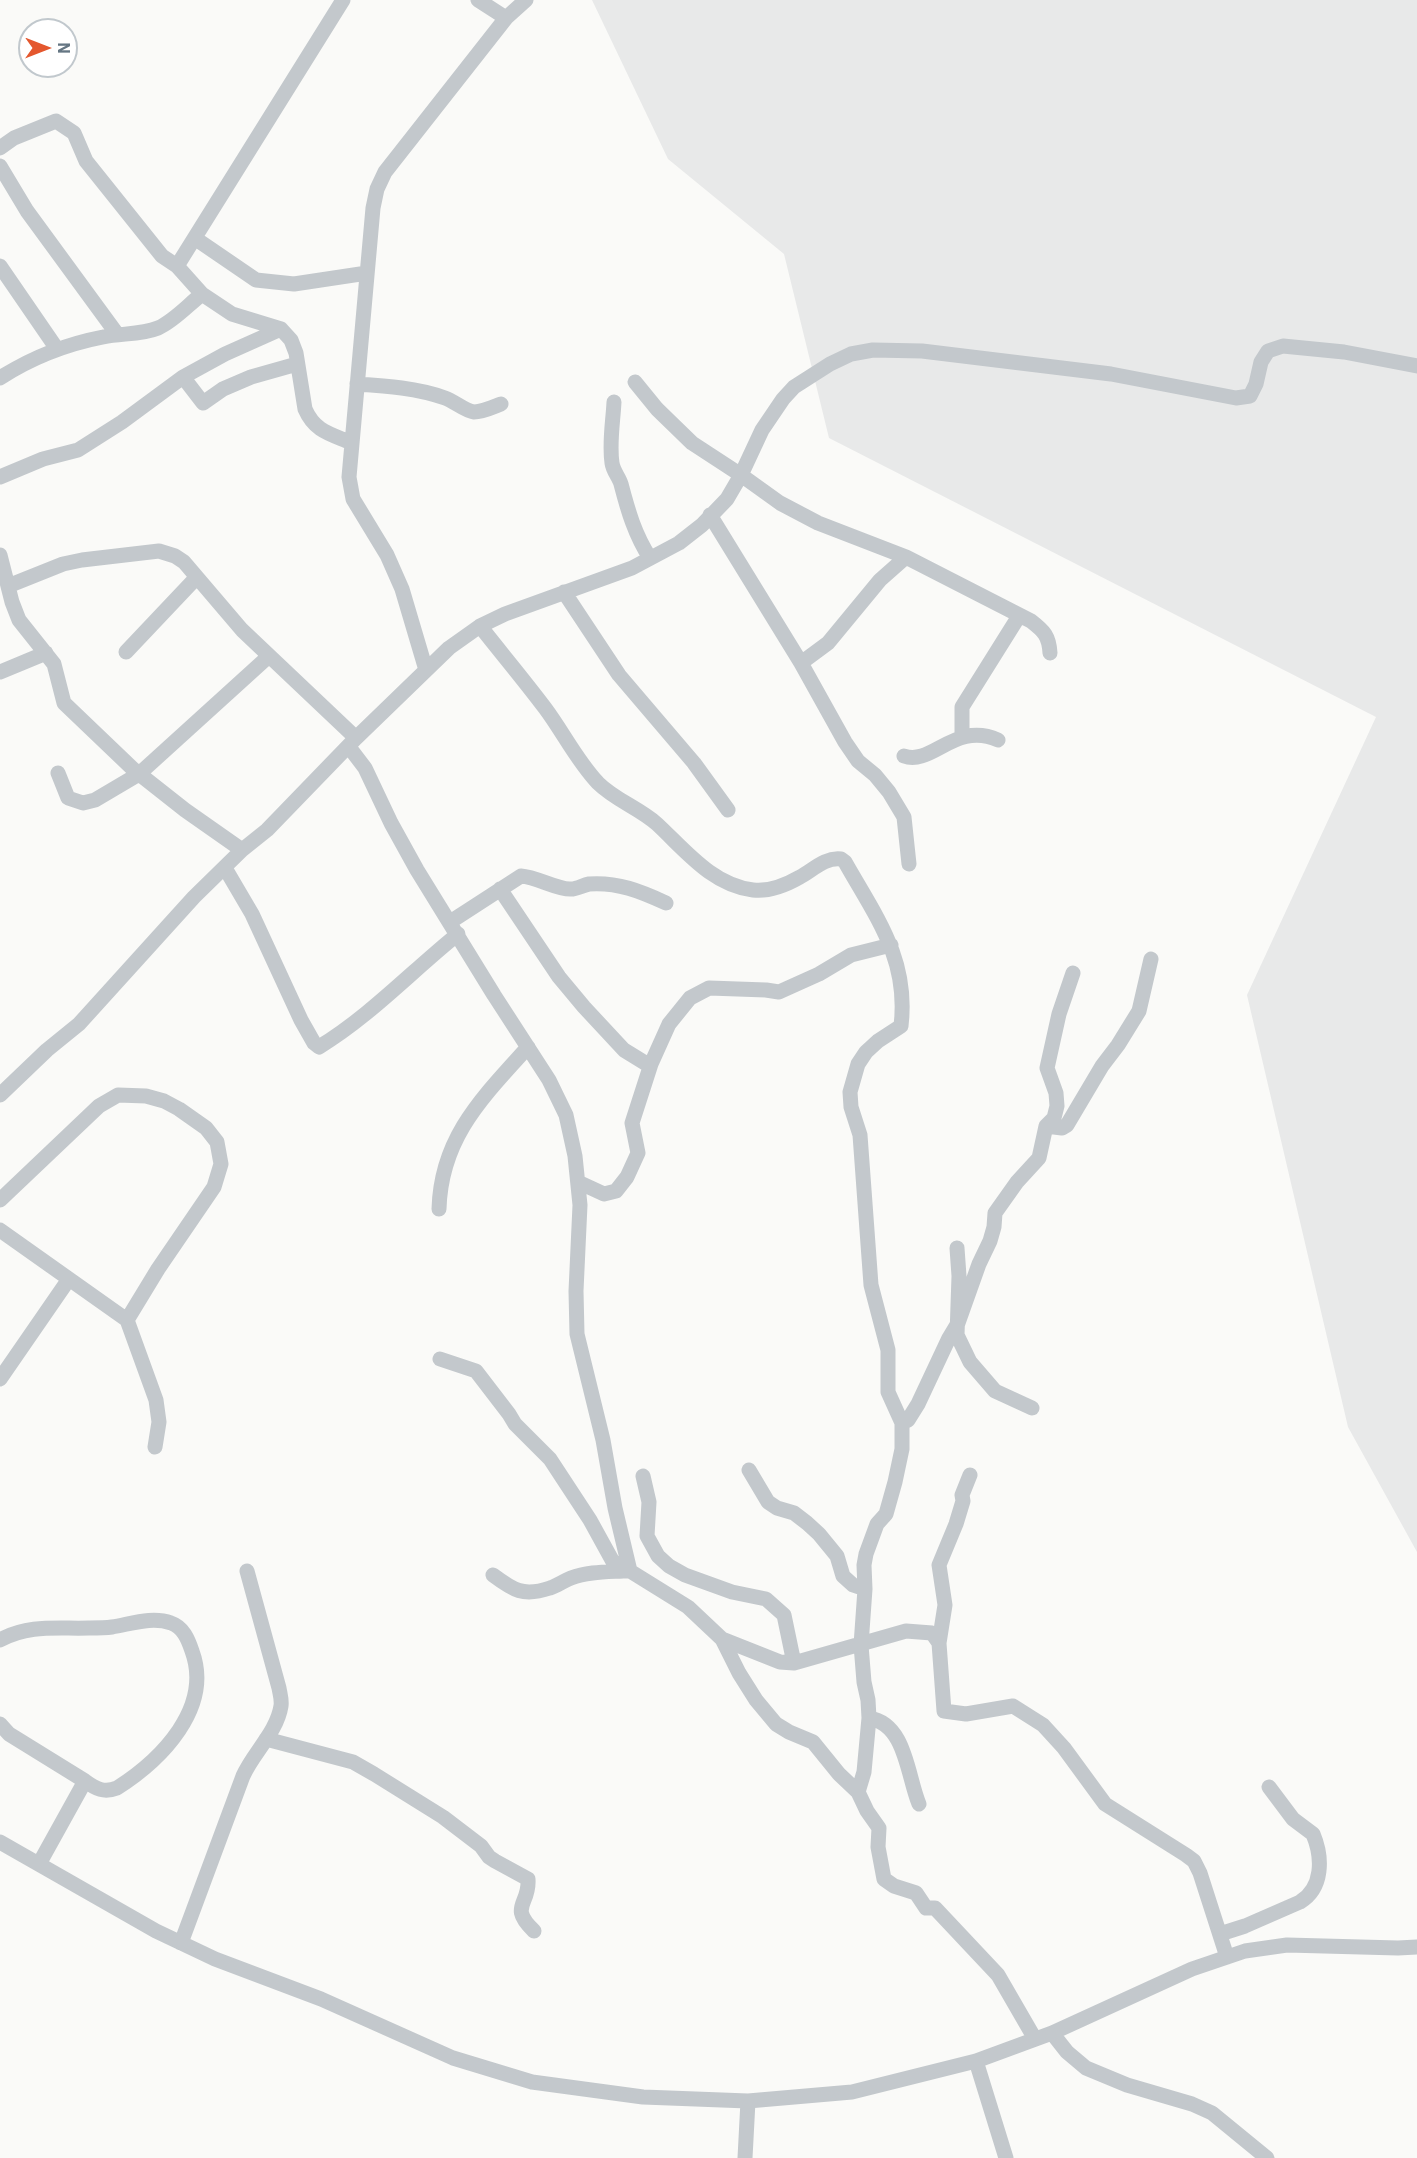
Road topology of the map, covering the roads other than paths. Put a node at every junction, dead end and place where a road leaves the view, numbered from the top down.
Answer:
1 (343, 0) edge
2 (478, 0) edge
3 (526, 0) edge
4 (506, 18) junction
5 (0, 148) edge
6 (0, 166) edge
7 (196, 239) junction
8 (0, 266) edge
9 (177, 266) junction
10 (367, 273) junction
11 (202, 294) junction
12 (281, 329) junction
13 (117, 334) junction
14 (57, 350) junction
15 (297, 364) junction
16 (1417, 366) edge
17 (183, 377) junction
18 (0, 378) edge
19 (635, 382) dead end
20 (357, 384) junction
21 (614, 402) dead end
22 (501, 404) dead end
23 (352, 444) junction
24 (741, 475) junction
25 (0, 477) edge
26 (710, 515) junction
27 (0, 555) edge
28 (906, 557) junction
29 (650, 558) junction
30 (196, 578) junction
31 (564, 592) junction
32 (6, 595) edge
33 (1019, 616) junction
34 (480, 626) junction
35 (126, 652) dead end
36 (46, 653) junction
37 (1050, 653) dead end
38 (269, 656) junction
39 (801, 663) junction
40 (426, 670) junction
41 (0, 672) edge
42 (962, 737) junction
43 (998, 740) dead end
44 (352, 743) junction
45 (904, 756) dead end
46 (58, 772) dead end
47 (139, 774) junction
48 (728, 810) dead end
49 (242, 850) junction
50 (909, 864) dead end
51 (225, 868) junction
52 (500, 889) junction
53 (666, 903) dead end
54 (454, 928) junction
55 (891, 945) junction
56 (1151, 959) dead end
57 (1072, 973) dead end
58 (528, 1047) junction
59 (650, 1066) junction
60 (0, 1095) edge
61 (1046, 1126) junction
62 (578, 1182) junction
63 (0, 1200) edge
64 (439, 1209) dead end
65 (0, 1230) edge
66 (957, 1248) dead end
67 (69, 1279) junction
68 (126, 1320) junction
69 (958, 1323) junction
70 (440, 1359) dead end
71 (0, 1379) edge
72 (1032, 1408) dead end
73 (902, 1423) junction
74 (155, 1448) dead end
75 (749, 1470) dead end
76 (644, 1476) dead end
77 (970, 1476) dead end
78 (247, 1571) dead end
79 (626, 1571) junction
80 (493, 1575) dead end
81 (865, 1589) junction
82 (723, 1639) junction
83 (0, 1640) edge
84 (939, 1643) junction
85 (861, 1644) junction
86 (794, 1663) junction
87 (869, 1718) junction
88 (0, 1724) edge
89 (266, 1738) junction
90 (85, 1781) junction
91 (1269, 1787) dead end
92 (858, 1792) junction
93 (919, 1804) dead end
94 (1, 1846) edge
95 (39, 1864) junction
96 (534, 1931) dead end
97 (1220, 1934) junction
98 (181, 1943) junction
99 (1417, 1947) edge
100 (1227, 1957) junction
101 (1052, 2033) junction
102 (1035, 2039) junction
103 (976, 2061) junction
104 (748, 2100) junction
105 (745, 2158) edge
106 (1006, 2158) edge
107 (1267, 2158) edge

1 - 7 street
2 - 4 street
3 - 4 street
4 - 10 street
5 - 9 street
6 - 13 street
7 - 9 street
7 - 10 street
8 - 14 street
9 - 11 street
10 - 20 street
11 - 12 street
11 - 13 street
12 - 15 street
12 - 17 street
13 - 14 street
14 - 18 street
15 - 17 street
15 - 23 street
16 - 24 street
17 - 25 street
19 - 24 street
20 - 22 street
20 - 23 street
21 - 29 street
23 - 40 street
24 - 26 street
24 - 28 street
26 - 29 street
26 - 39 street
27 - 32 street
28 - 33 street
28 - 39 street
29 - 31 street
30 - 32 street
30 - 35 street
30 - 38 street
31 - 34 street
31 - 48 street
32 - 36 street
33 - 37 street
33 - 42 street
34 - 40 street
34 - 55 street
36 - 41 street
36 - 47 street
38 - 44 street
38 - 47 street
39 - 50 street
40 - 44 street
42 - 43 street
42 - 45 street
44 - 49 street
44 - 54 street
46 - 47 street
47 - 49 street
49 - 51 street
51 - 54 street
51 - 60 street
52 - 53 street
52 - 54 street
52 - 59 street
54 - 58 street
55 - 59 street
55 - 73 street
56 - 61 street
57 - 61 street
58 - 62 street
58 - 64 street
59 - 62 street
61 - 69 street
62 - 79 street
63 - 68 street
65 - 67 street
66 - 69 street
67 - 68 street
67 - 71 street
68 - 74 street
69 - 72 street
69 - 73 street
70 - 79 street
73 - 81 street
75 - 81 street
76 - 86 street
77 - 84 street
78 - 89 street
79 - 80 street
79 - 82 street
81 - 85 street
82 - 86 street
82 - 92 street
83 - 90 street
84 - 85 street
84 - 97 street
85 - 86 street
85 - 87 street
87 - 92 street
87 - 93 street
88 - 90 street
89 - 96 street
89 - 98 street
90 - 95 street
91 - 97 street
92 - 102 street
94 - 95 street
95 - 98 street
97 - 100 street
98 - 104 street
99 - 100 street
100 - 101 street
101 - 102 street
101 - 107 street
102 - 103 street
103 - 104 street
103 - 106 street
104 - 105 street

